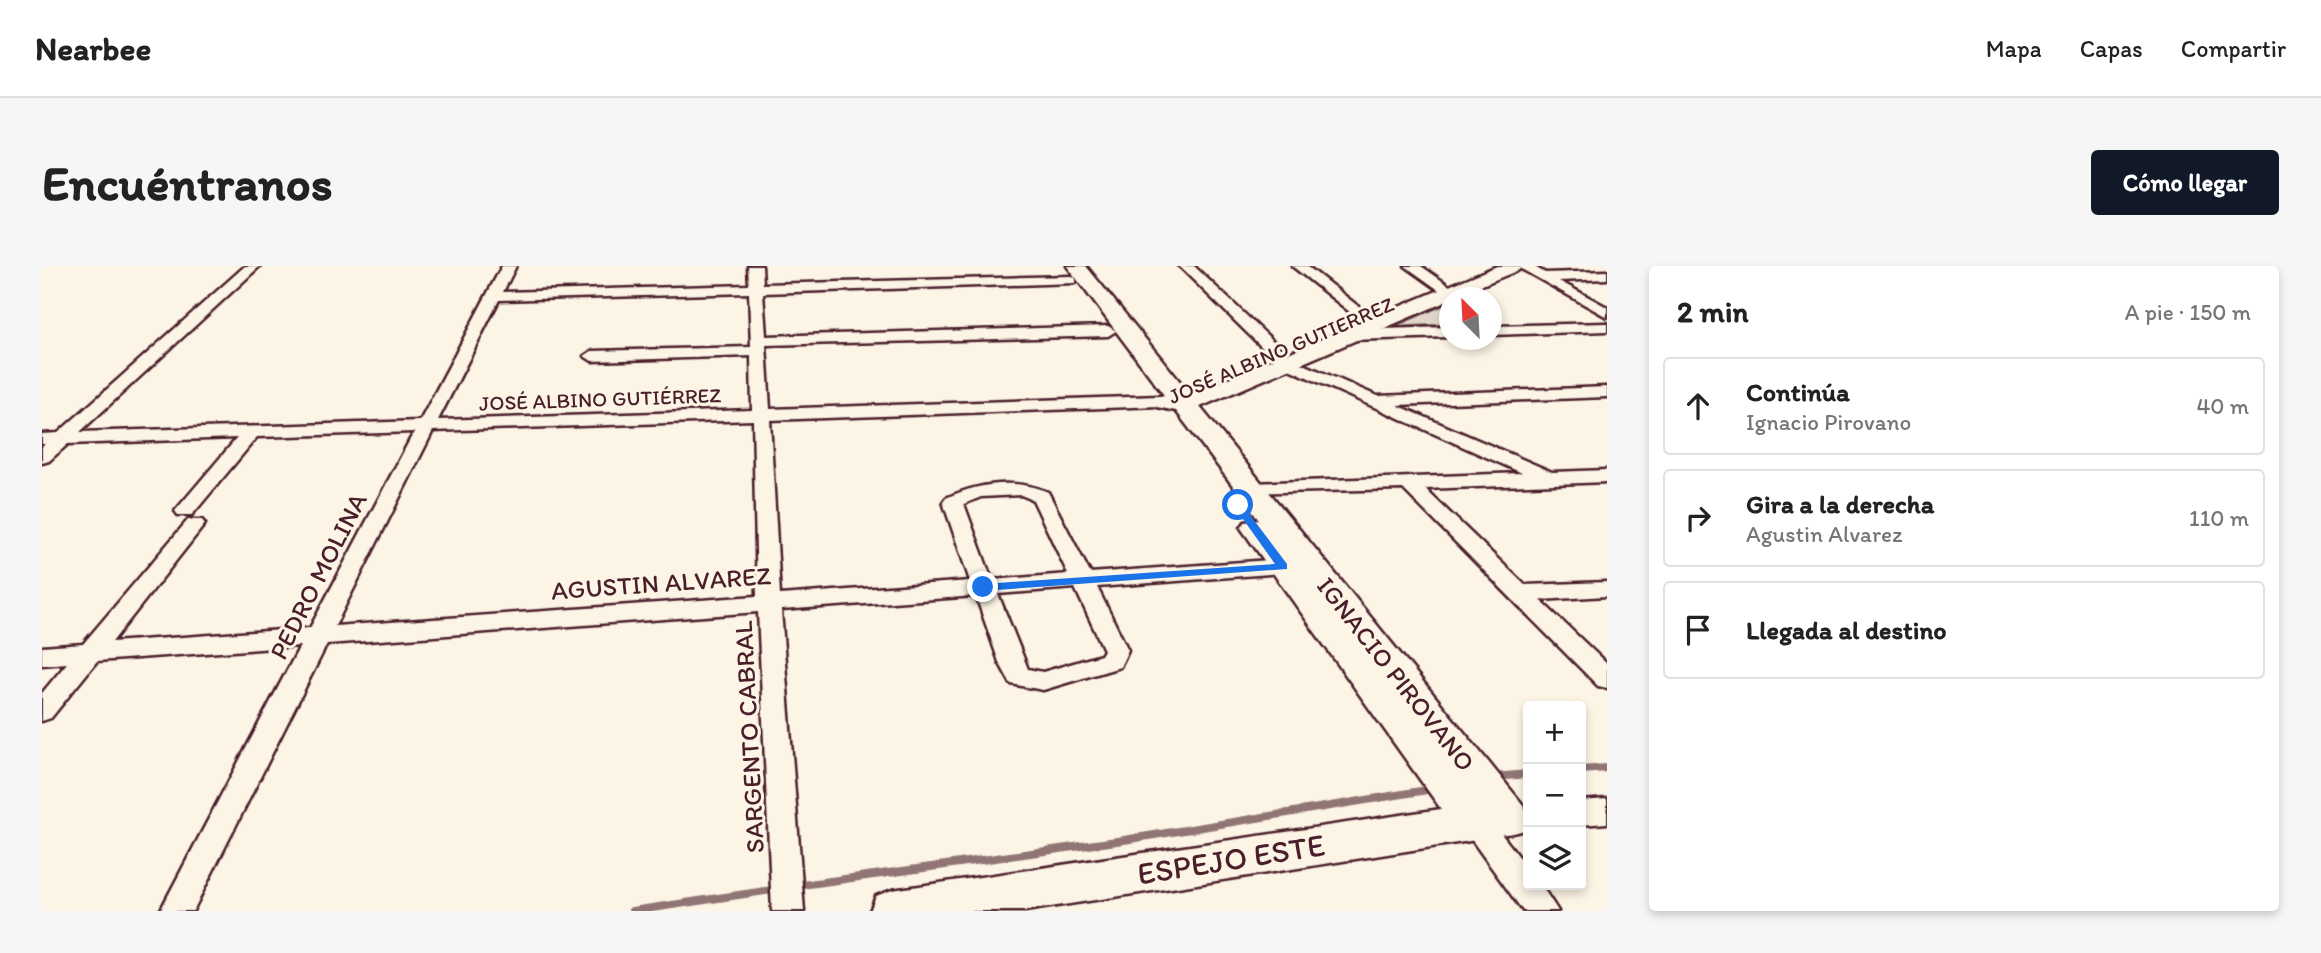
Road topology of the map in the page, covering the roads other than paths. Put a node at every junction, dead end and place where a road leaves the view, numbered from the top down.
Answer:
1 (253, 266) edge
2 (509, 266) edge
3 (1186, 266) edge
4 (1299, 266) edge
5 (1412, 266) edge
6 (1483, 266) edge
7 (1513, 266) edge
8 (1523, 266) edge
9 (1068, 271) edge
10 (1607, 275) edge
11 (756, 277) edge
12 (1542, 277) junction
13 (1444, 287) edge
14 (1455, 287) edge
15 (1460, 287) edge
16 (1439, 295) edge
17 (493, 296) junction
18 (1607, 313) edge
19 (1369, 320) junction
20 (1502, 325) edge
21 (1607, 327) edge
22 (1502, 330) edge
23 (1510, 330) junction
24 (1108, 331) junction
25 (1439, 332) edge
26 (1349, 335) junction
27 (759, 346) junction
28 (592, 356) dead end
29 (1281, 357) junction
30 (1607, 392) edge
31 (1174, 400) junction
32 (1373, 400) junction
33 (761, 416) junction
34 (424, 428) junction
35 (251, 433) junction
36 (42, 439) edge
37 (62, 439) junction
38 (42, 457) edge
39 (1607, 476) edge
40 (1549, 478) junction
41 (1408, 483) junction
42 (1241, 490) junction
43 (1283, 566) junction
44 (1082, 580) junction
45 (983, 587) junction
46 (1607, 589) edge
47 (1520, 593) junction
48 (769, 603) junction
49 (320, 635) junction
50 (89, 652) junction
51 (42, 656) edge
52 (1607, 679) edge
53 (42, 711) edge
54 (1607, 811) edge
55 (1586, 813) edge
56 (1503, 819) edge
57 (176, 911) edge
58 (788, 911) edge
59 (892, 911) edge
60 (1542, 911) edge

1 - 37 street
2 - 17 street, PEDRO MOLINA
3 - 29 street
4 - 19 street
5 - 13 street
6 - 14 street, JOSÉ ALBINO GUTIERREZ
7 - 15 street, JOSÉ ALBINO GUTIERREZ
8 - 12 street
9 - 11 street
9 - 24 street, IGNACIO PIROVANO
9 - 31 street, IGNACIO PIROVANO
10 - 12 street
11 - 17 street
11 - 27 street, SARGENTO CABRAL
12 - 18 street
16 - 19 street, JOSÉ ALBINO GUTIERREZ
17 - 34 street, PEDRO MOLINA
19 - 26 street, JOSÉ ALBINO GUTIERREZ
19 - 29 street, JOSÉ ALBINO GUTIERREZ
20 - 23 street
21 - 23 street
22 - 23 street
24 - 27 street
24 - 31 street, IGNACIO PIROVANO
25 - 26 street
26 - 29 street, JOSÉ ALBINO GUTIERREZ
27 - 28 street
27 - 33 street, SARGENTO CABRAL
29 - 31 street, JOSÉ ALBINO GUTIERREZ
29 - 32 street
30 - 32 street
31 - 33 street, JOSÉ ALBINO GUTIÉRREZ
31 - 42 street, IGNACIO PIROVANO
32 - 40 street
33 - 34 street, JOSÉ ALBINO GUTIÉRREZ
33 - 48 street, SARGENTO CABRAL
34 - 35 street, JOSÉ ALBINO GUTIÉRREZ
34 - 49 street, PEDRO MOLINA
35 - 37 street, JOSÉ ALBINO GUTIÉRREZ
35 - 50 street
36 - 37 street, JOSÉ ALBINO GUTIÉRREZ
37 - 38 street
39 - 40 street
40 - 41 street
41 - 42 street
41 - 47 street
42 - 43 street, IGNACIO PIROVANO
42 - 56 street, IGNACIO PIROVANO
43 - 44 street, AGUSTIN ALVAREZ
43 - 56 street, IGNACIO PIROVANO
44 - 45 street, AGUSTIN ALVAREZ
44 - 45 street
44 - 45 street
45 - 48 street, AGUSTIN ALVAREZ
46 - 47 street
47 - 52 street
48 - 49 street, AGUSTIN ALVAREZ
48 - 58 street, SARGENTO CABRAL
49 - 50 street, AGUSTIN ALVAREZ
49 - 57 street, PEDRO MOLINA
50 - 51 street, AGUSTIN ALVAREZ
50 - 53 street
54 - 55 street
56 - 59 street, ESPEJO ESTE
56 - 60 street

